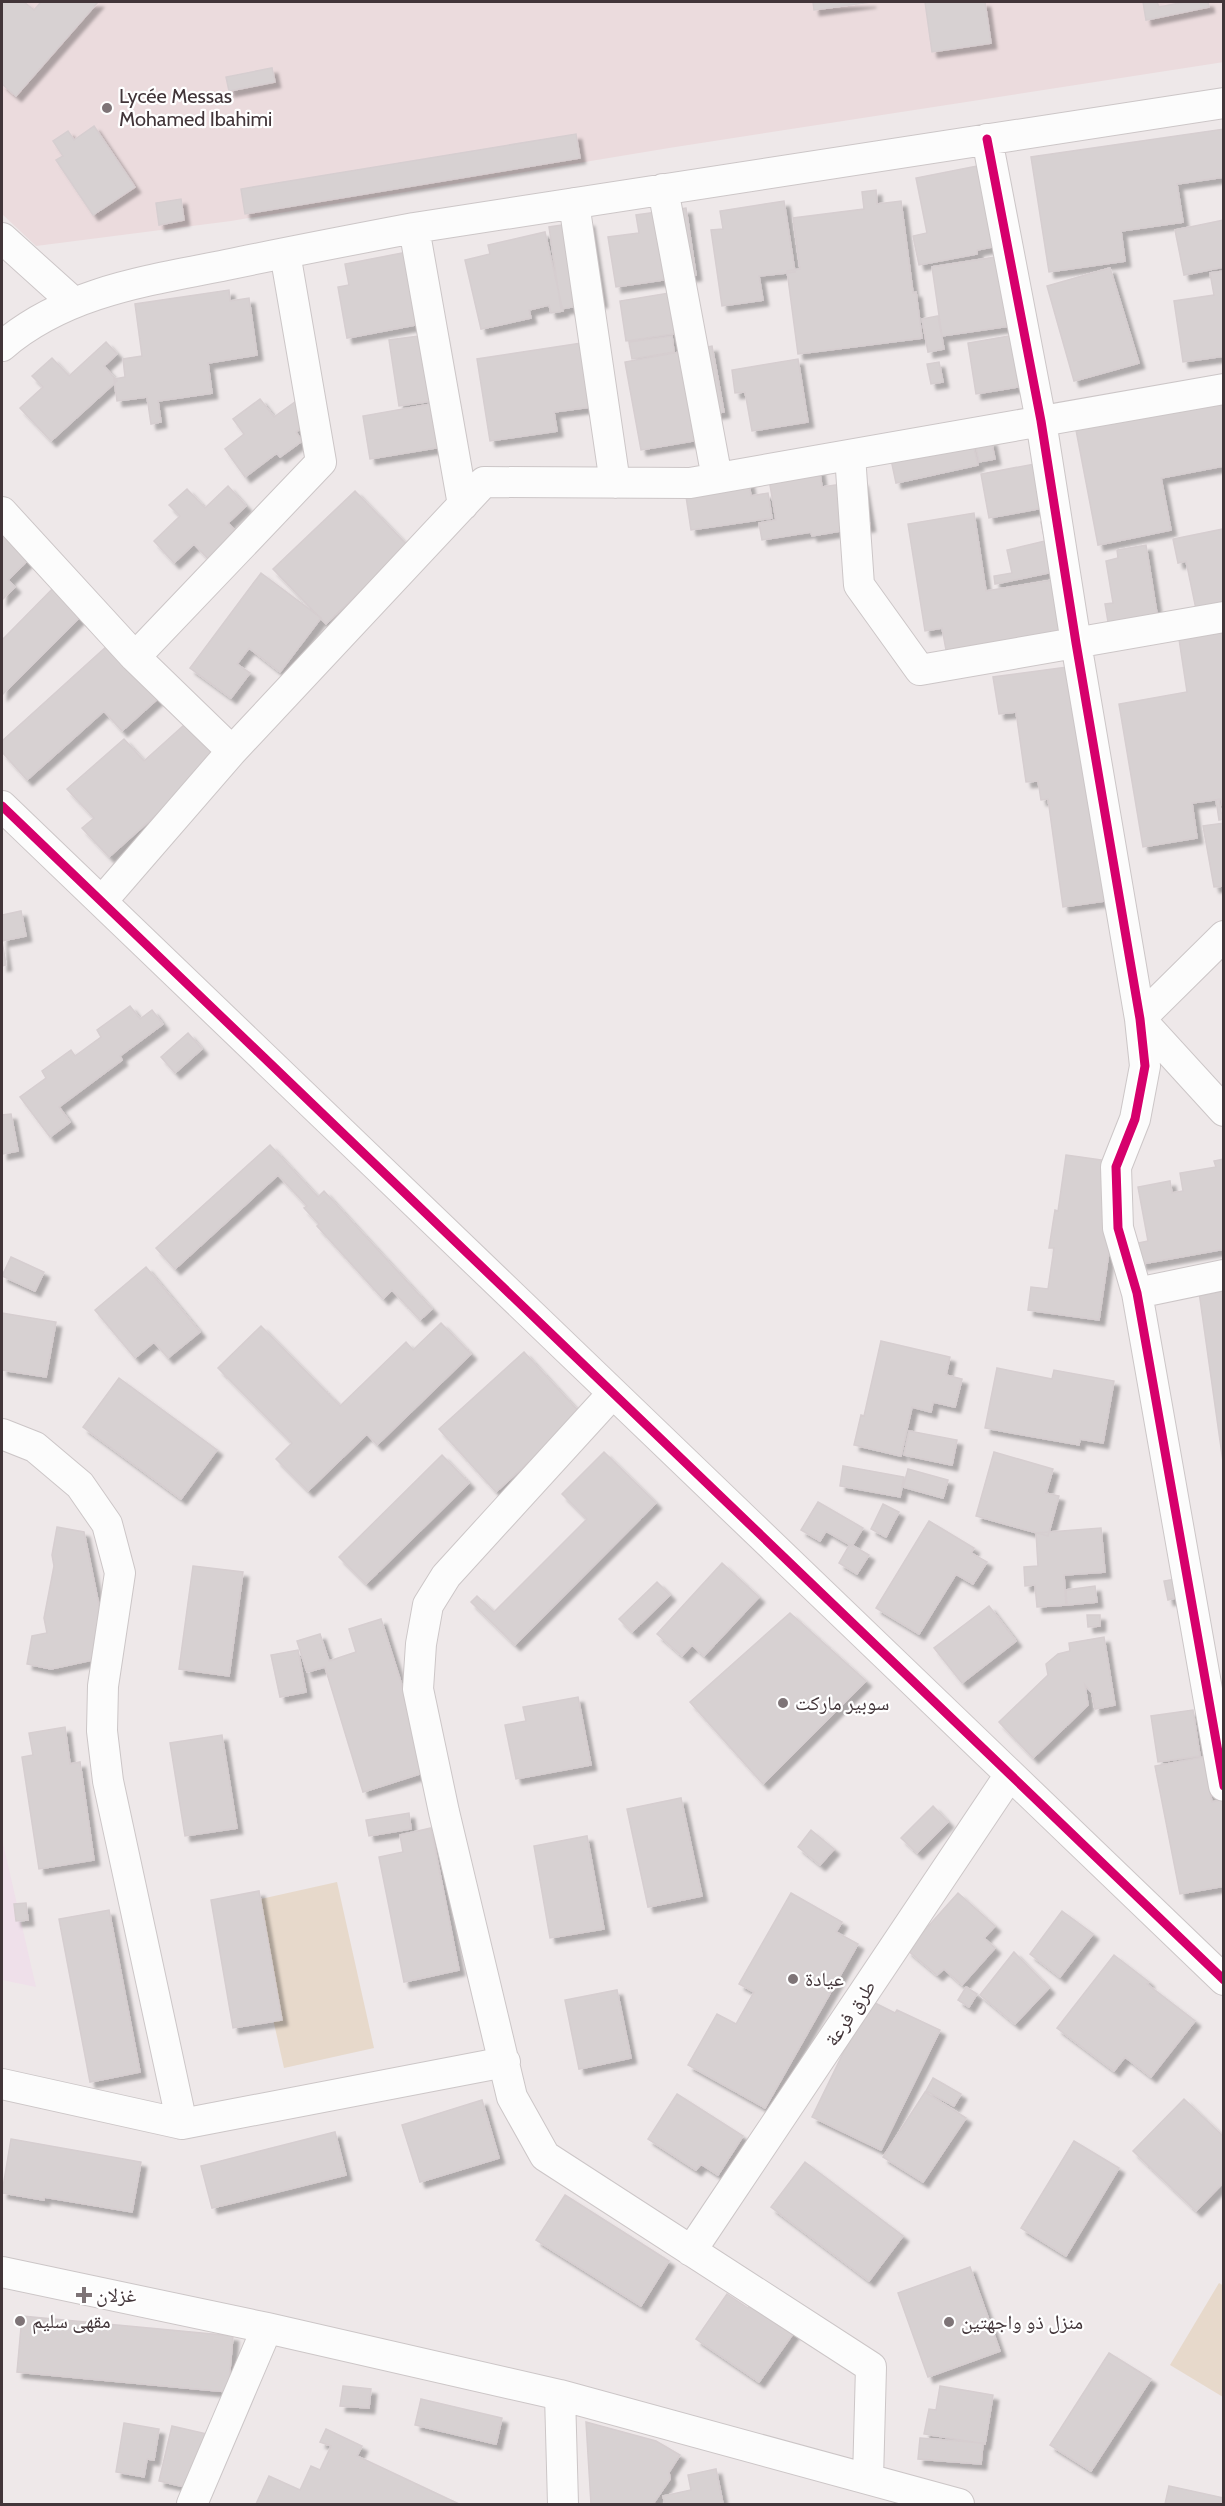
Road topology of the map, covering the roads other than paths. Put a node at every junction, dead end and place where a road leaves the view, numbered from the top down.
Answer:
1 (1224, 103) edge
2 (987, 139) junction
3 (663, 189) junction
4 (574, 203) junction
5 (414, 228) junction
6 (2, 238) edge
7 (285, 253) junction
8 (73, 302) junction
9 (2, 346) edge
10 (1224, 389) edge
11 (1041, 421) junction
12 (850, 454) junction
13 (717, 478) junction
14 (615, 483) junction
15 (463, 505) junction
16 (2, 512) edge
17 (1224, 617) edge
18 (1076, 643) junction
19 (135, 657) junction
20 (232, 751) junction
21 (2, 806) edge
22 (102, 902) junction
23 (1224, 936) edge
24 (1140, 1019) junction
25 (1224, 1111) edge
26 (1224, 1275) edge
27 (1137, 1293) junction
28 (613, 1393) junction
29 (2, 1434) edge
30 (1220, 1745) edge
31 (1009, 1776) junction
32 (1224, 1786) edge
33 (1224, 1980) edge
34 (505, 2062) junction
35 (2, 2084) edge
36 (182, 2124) junction
37 (691, 2251) junction
38 (2, 2272) edge
39 (267, 2328) junction
40 (560, 2395) junction
41 (868, 2480) junction
42 (192, 2505) edge
43 (563, 2505) edge
44 (959, 2505) edge

1 - 2 street
2 - 3 street
2 - 11 street
3 - 4 street
3 - 13 street
4 - 5 street
4 - 14 street
5 - 7 street
5 - 15 street
6 - 8 street
7 - 8 street
7 - 19 street
8 - 9 street
10 - 11 street
11 - 12 street
11 - 18 street
12 - 13 street
12 - 18 street
13 - 14 street
14 - 15 street
15 - 20 street
16 - 19 street
17 - 18 street
18 - 24 street
19 - 20 street
20 - 22 street
21 - 22 street
22 - 28 street
23 - 24 street
24 - 25 street
24 - 27 street
26 - 27 street
27 - 30 street
28 - 31 street
28 - 34 street
29 - 36 street
30 - 32 street
31 - 33 street
31 - 37 street, طرق فرعة
34 - 36 street
34 - 37 street
35 - 36 street
37 - 41 street
38 - 39 street
39 - 40 street
39 - 42 street
40 - 41 street
40 - 43 street
41 - 44 street

